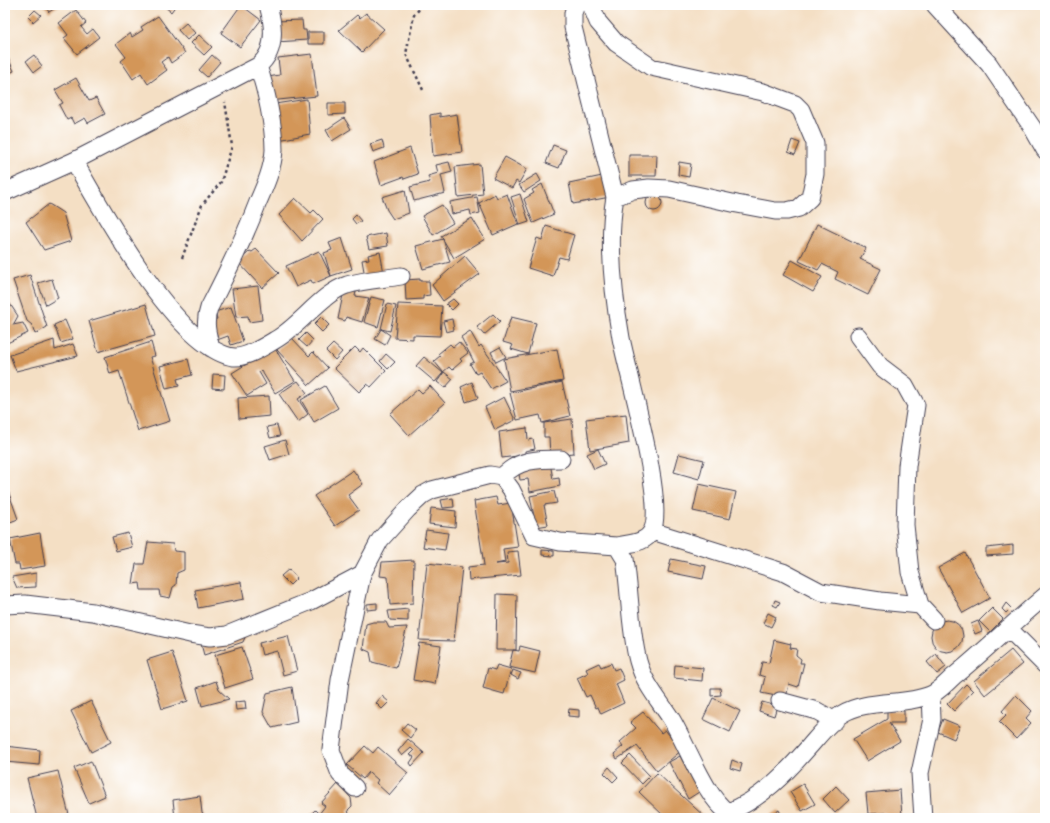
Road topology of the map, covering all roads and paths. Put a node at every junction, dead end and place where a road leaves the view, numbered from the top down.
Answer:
1 (268, 5) edge
2 (423, 5) edge
3 (576, 5) edge
4 (591, 5) edge
5 (935, 5) edge
6 (258, 66) junction
7 (225, 84) junction
8 (424, 92) dead end
9 (1045, 150) edge
10 (74, 161) junction
11 (5, 192) edge
12 (615, 196) junction
13 (182, 258) dead end
14 (401, 276) dead end
15 (858, 336) dead end
16 (211, 348) junction
17 (561, 459) dead end
18 (502, 477) junction
19 (652, 531) junction
20 (617, 546) junction
21 (362, 574) junction
22 (1045, 596) edge
23 (5, 605) edge
24 (920, 605) junction
25 (934, 620) dead end
26 (1008, 628) junction
27 (1045, 665) edge
28 (931, 695) junction
29 (780, 701) dead end
30 (835, 720) junction
31 (355, 788) dead end
32 (729, 815) edge
33 (923, 818) edge

1 - 6 street
2 - 8 path
3 - 12 street
4 - 12 street
5 - 9 street
6 - 7 street
6 - 16 street
7 - 10 street
7 - 13 path
10 - 11 street
10 - 16 street
12 - 19 street
14 - 16 street
15 - 24 street
17 - 18 street
18 - 20 street
18 - 21 street
19 - 20 street
19 - 24 street
20 - 32 street
21 - 23 street
21 - 31 street
22 - 26 street
24 - 25 street
26 - 27 street
26 - 28 street
28 - 30 street
28 - 33 street
29 - 30 street
30 - 32 street

